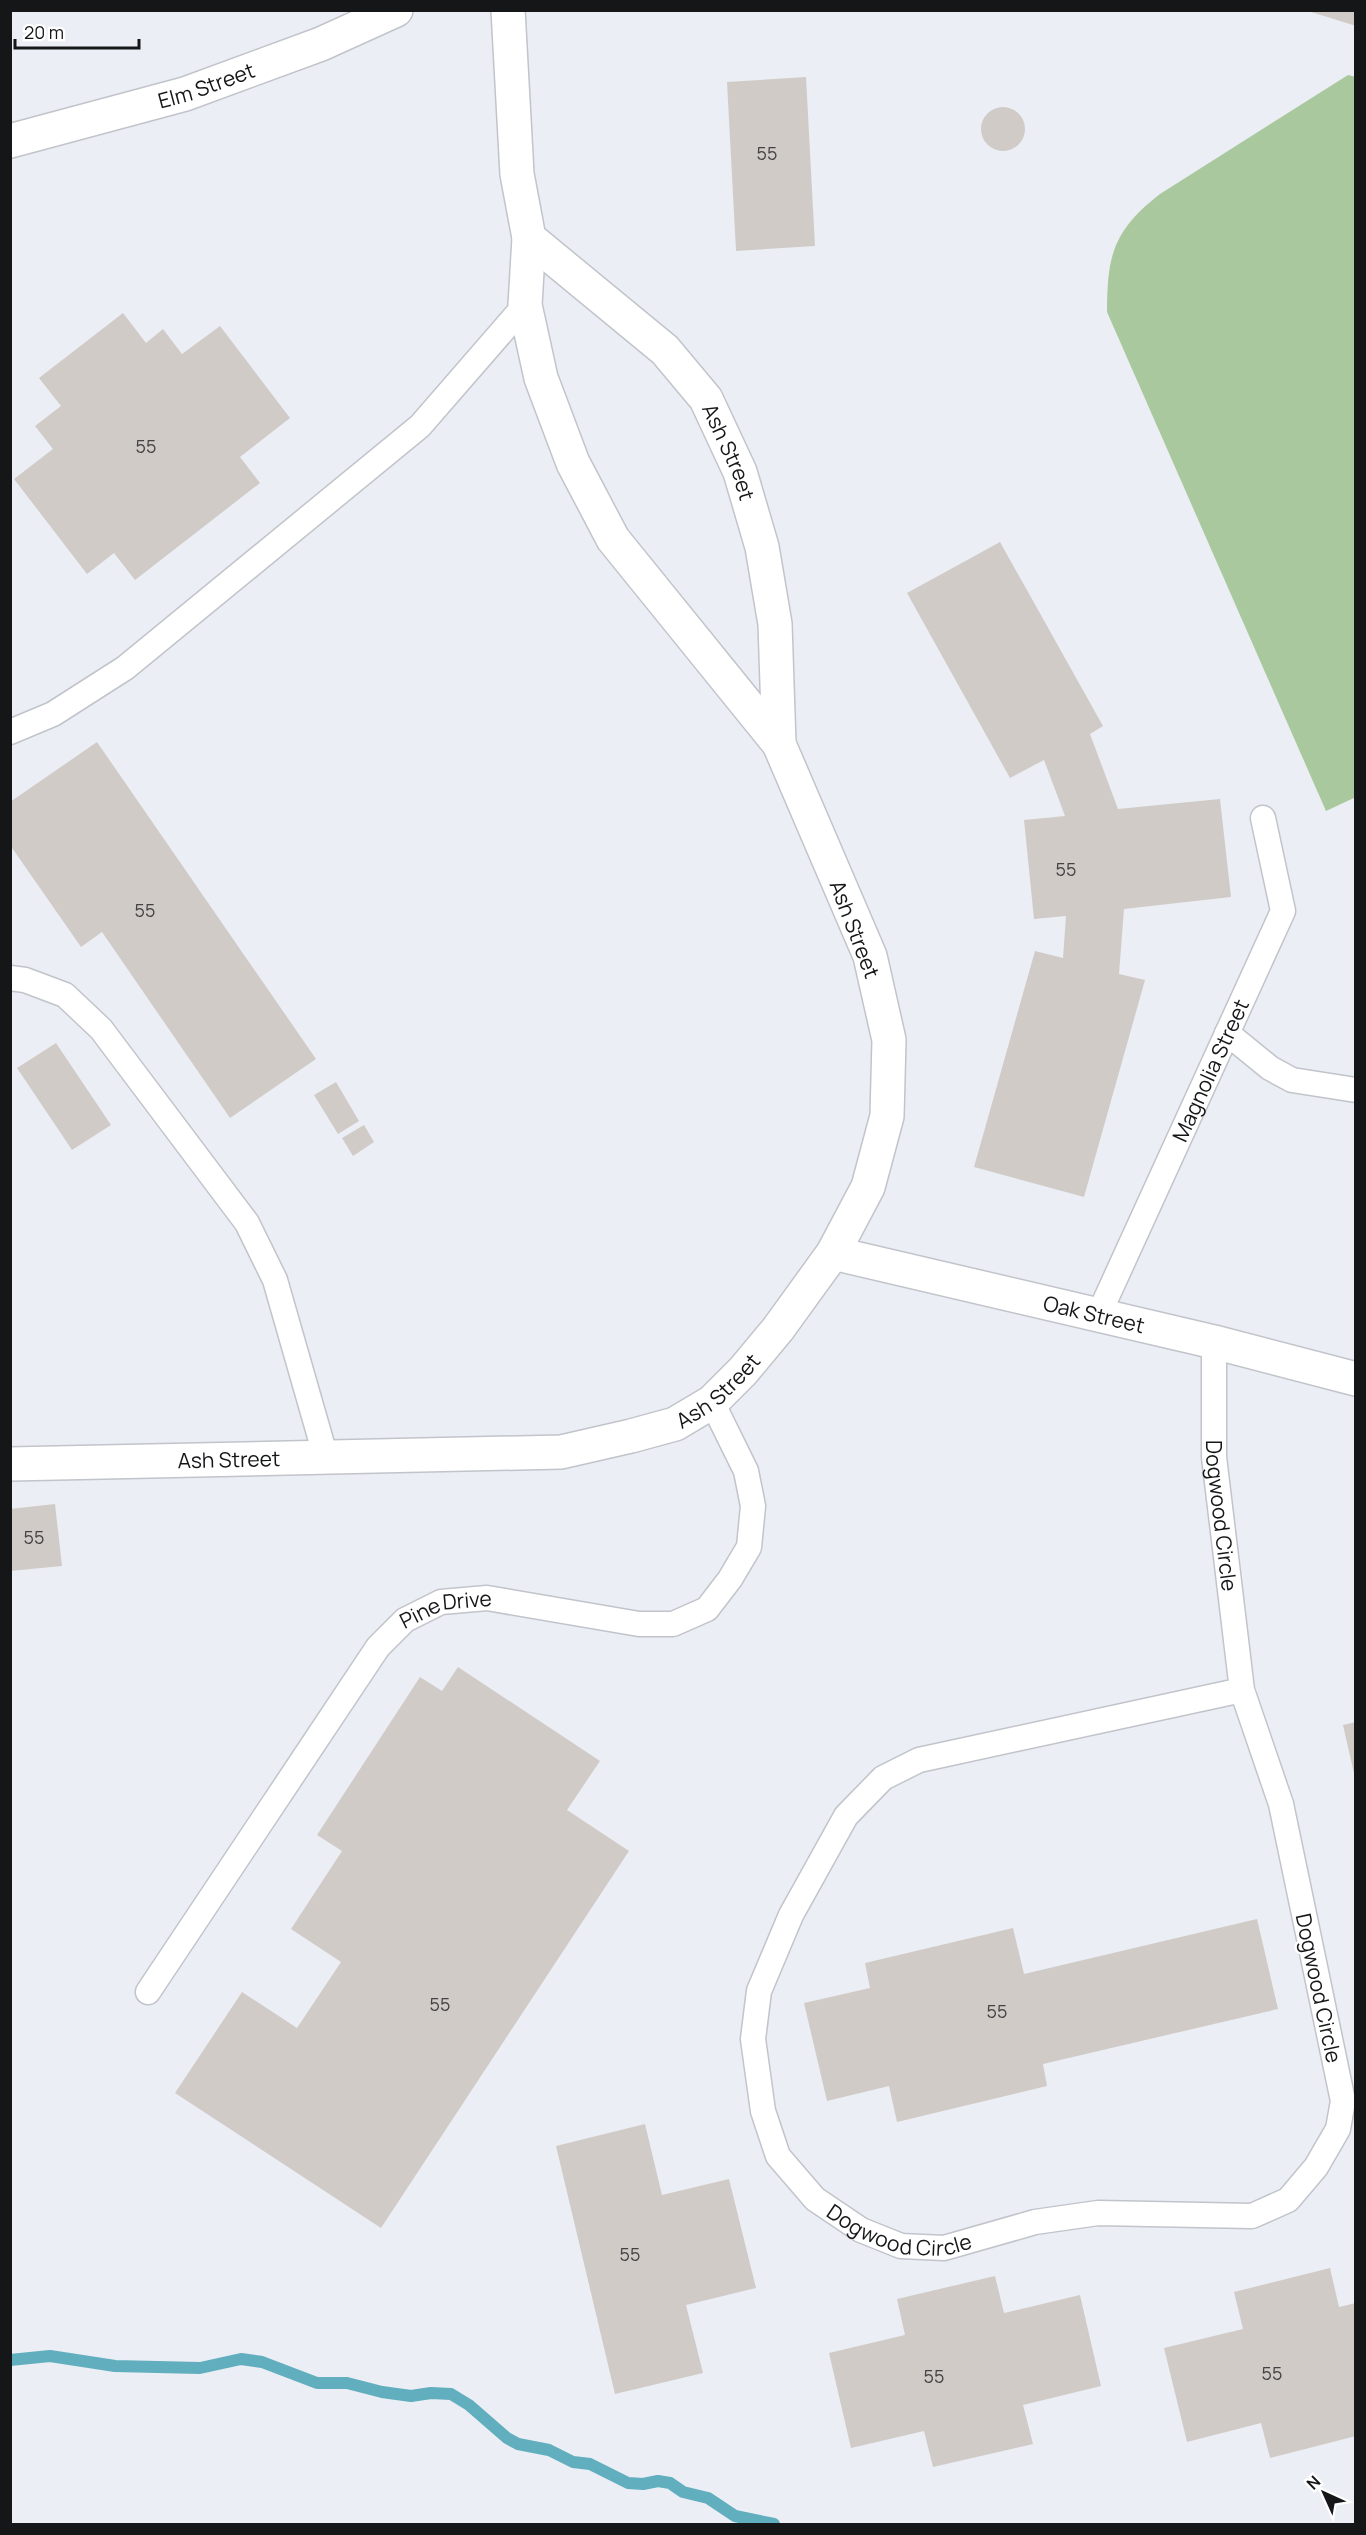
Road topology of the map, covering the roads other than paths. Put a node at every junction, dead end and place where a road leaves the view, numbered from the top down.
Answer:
1 (396, 10) edge
2 (508, 10) edge
3 (10, 141) edge
4 (529, 238) junction
5 (525, 305) junction
6 (10, 732) edge
7 (779, 744) junction
8 (1263, 818) dead end
9 (10, 978) edge
10 (1227, 1033) junction
11 (1356, 1090) edge
12 (832, 1252) junction
13 (1098, 1314) junction
14 (1214, 1342) junction
15 (1356, 1379) edge
16 (712, 1402) junction
17 (326, 1458) junction
18 (10, 1464) edge
19 (1242, 1690) junction
20 (148, 1992) dead end

1 - 3 street, Elm Street
2 - 4 street, Ash Street
4 - 5 street, Ash Street
4 - 7 street, Ash Street
5 - 6 lane
5 - 7 street, Ash Street
7 - 12 street, Ash Street
8 - 10 lane, Magnolia Street
9 - 17 lane
10 - 11 lane
10 - 13 lane, Magnolia Street
12 - 13 street, Oak Street
12 - 16 street, Ash Street
13 - 14 street, Oak Street
14 - 15 street, Oak Street
14 - 19 lane, Dogwood Circle
16 - 17 street, Ash Street
16 - 20 lane, Pine Drive
17 - 18 street, Ash Street
19 - 19 lane, Dogwood Circle

